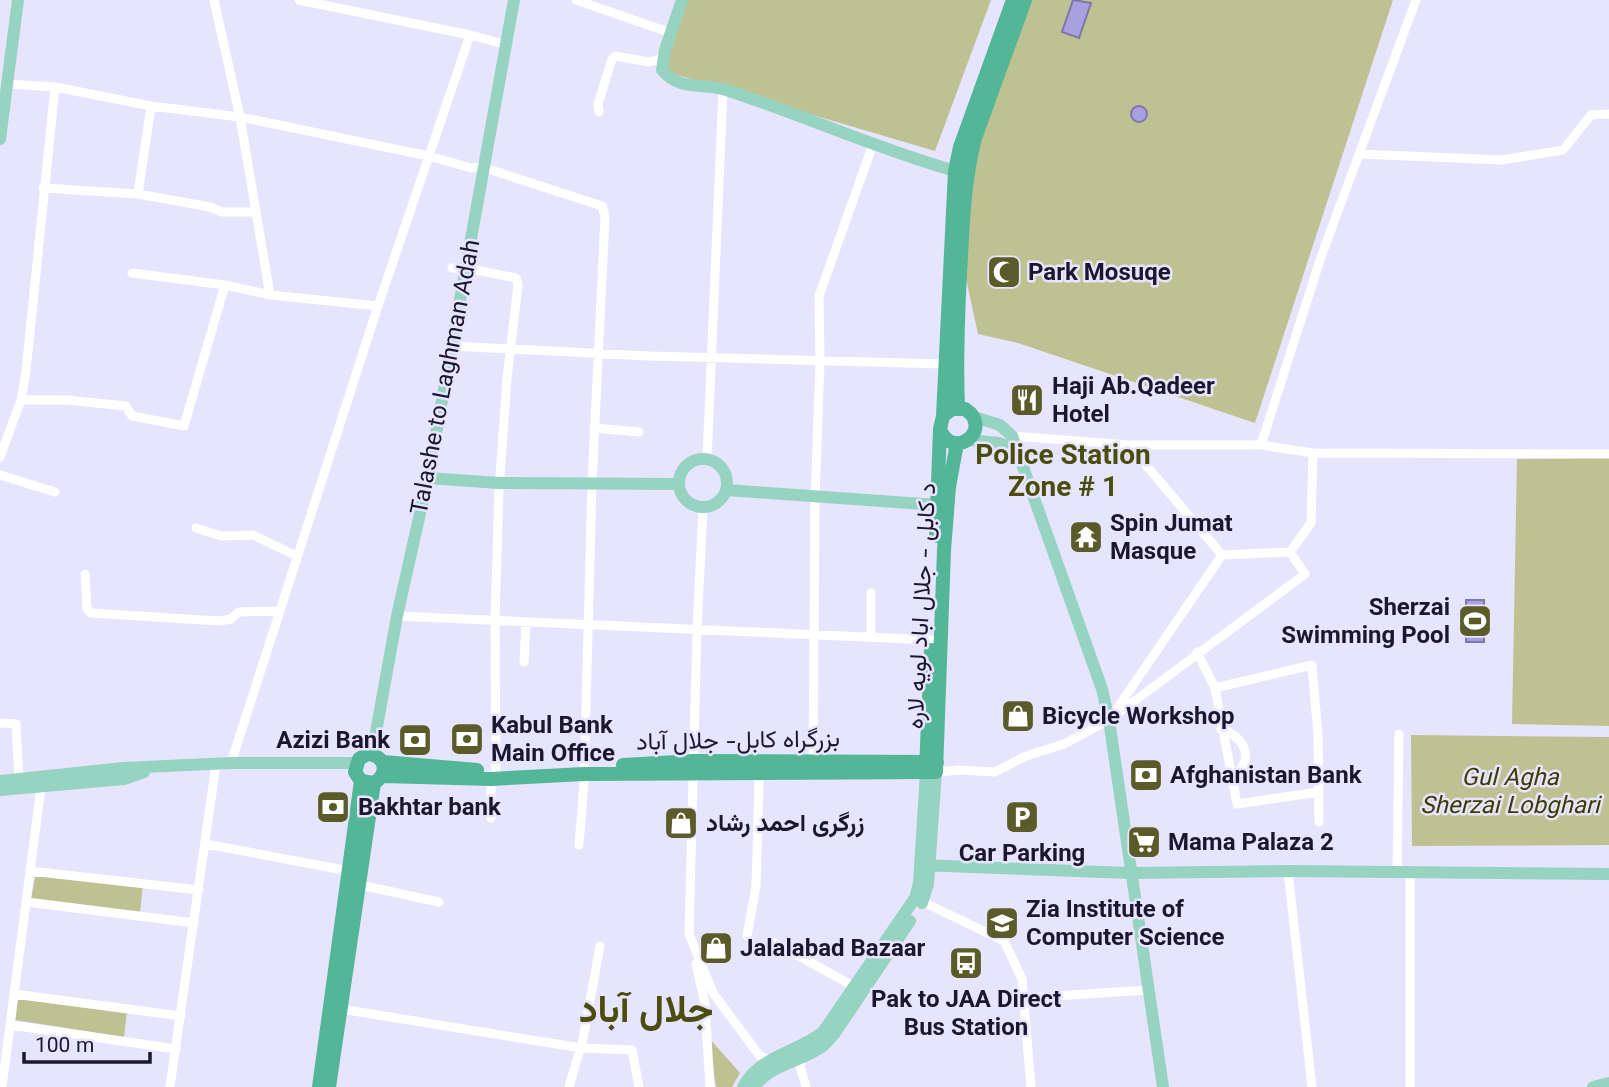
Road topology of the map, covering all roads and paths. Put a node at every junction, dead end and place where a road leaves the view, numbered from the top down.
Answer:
1 (18, 0) edge
2 (214, 0) edge
3 (299, 0) edge
4 (514, 0) edge
5 (576, 0) edge
6 (682, 0) edge
7 (1013, 0) edge
8 (1025, 0) edge
9 (1416, 0) edge
10 (317, 3) edge
11 (671, 33) junction
12 (470, 35) junction
13 (506, 45) junction
14 (662, 70) junction
15 (4, 71) edge
16 (7, 84) junction
17 (55, 87) junction
18 (723, 89) junction
19 (151, 106) junction
20 (599, 112) dead end
21 (1609, 114) edge
22 (240, 117) junction
23 (0, 139) edge
24 (871, 144) junction
25 (1359, 154) junction
26 (429, 156) junction
27 (482, 167) junction
28 (955, 171) junction
29 (43, 188) junction
30 (138, 194) junction
31 (256, 212) junction
32 (452, 268) dead end
33 (466, 268) junction
34 (132, 274) dead end
35 (225, 285) junction
36 (270, 295) junction
37 (378, 306) junction
38 (452, 346) junction
39 (511, 348) junction
40 (599, 353) junction
41 (710, 358) junction
42 (820, 362) junction
43 (944, 364) junction
44 (21, 400) junction
45 (958, 408) junction
46 (974, 417) junction
47 (942, 422) junction
48 (594, 428) junction
49 (639, 432) dead end
50 (1012, 436) junction
51 (963, 441) junction
52 (1129, 445) junction
53 (1261, 445) junction
54 (1017, 450) junction
55 (1313, 453) junction
56 (1609, 454) edge
57 (0, 457) edge
58 (707, 458) junction
59 (0, 475) edge
60 (428, 478) junction
61 (499, 483) junction
62 (592, 483) junction
63 (678, 484) junction
64 (727, 490) junction
65 (55, 492) dead end
66 (816, 496) junction
67 (937, 505) junction
68 (703, 508) junction
69 (196, 528) dead end
70 (1290, 552) junction
71 (1222, 555) junction
72 (297, 556) junction
73 (85, 574) dead end
74 (871, 593) dead end
75 (279, 611) junction
76 (397, 616) junction
77 (495, 620) junction
78 (526, 622) junction
79 (587, 624) junction
80 (697, 629) junction
81 (813, 634) junction
82 (870, 636) junction
83 (932, 640) junction
84 (1197, 652) junction
85 (524, 662) dead end
86 (1214, 688) junction
87 (1109, 720) junction
88 (0, 723) edge
89 (1221, 729) junction
90 (1399, 734) dead end
91 (231, 763) junction
92 (356, 763) joint
93 (216, 764) junction
94 (694, 767) junction
95 (813, 767) junction
96 (931, 767) junction
97 (158, 768) junction
98 (584, 770) junction
99 (375, 771) junction
100 (755, 772) junction
101 (494, 776) junction
102 (1231, 778) junction
103 (19, 780) junction
104 (0, 781) edge
105 (41, 787) junction
106 (0, 790) edge
107 (1319, 792) junction
108 (491, 818) dead end
109 (1319, 822) dead end
110 (206, 844) junction
111 (579, 845) dead end
112 (925, 865) junction
113 (30, 871) junction
114 (348, 871) junction
115 (1288, 871) junction
116 (1403, 872) junction
117 (1130, 873) junction
118 (1609, 874) edge
119 (360, 885) junction
120 (199, 890) junction
121 (919, 900) junction
122 (27, 902) junction
123 (439, 902) dead end
124 (194, 923) junction
125 (689, 934) junction
126 (747, 936) dead end
127 (773, 942) dead end
128 (600, 946) dead end
129 (855, 987) junction
130 (1148, 990) junction
131 (14, 994) junction
132 (1023, 999) junction
133 (341, 1009) junction
134 (181, 1016) junction
135 (11, 1025) junction
136 (581, 1048) junction
137 (176, 1049) junction
138 (802, 1057) junction
139 (774, 1064) junction
140 (1609, 1083) edge
141 (2, 1087) edge
142 (170, 1087) edge
143 (319, 1087) edge
144 (329, 1087) edge
145 (569, 1087) edge
146 (639, 1087) edge
147 (710, 1087) edge
148 (743, 1087) edge
149 (754, 1087) edge
150 (806, 1087) edge
151 (1031, 1087) edge
152 (1163, 1087) edge
153 (1312, 1087) edge
154 (1410, 1087) edge
155 (1593, 1087) edge

1 - 15 main road
2 - 22 street
3 - 10 street
4 - 13 main road, Talashe to Laghman Adah
5 - 11 street
6 - 11 main road
7 - 28 highway
8 - 45 highway
9 - 25 street
10 - 12 street
11 - 14 main road
12 - 13 street
12 - 26 street
13 - 27 main road, Talashe to Laghman Adah
14 - 18 main road
14 - 20 street
15 - 16 main road
16 - 17 street
16 - 23 main road
17 - 19 street
17 - 29 street
18 - 24 main road
18 - 41 street
19 - 22 street
19 - 30 street
21 - 25 street
22 - 26 street
22 - 31 street
24 - 28 main road
24 - 42 street
25 - 53 street
26 - 27 street
26 - 37 street
27 - 33 main road, Talashe to Laghman Adah
27 - 40 street
28 - 43 highway
29 - 30 street
29 - 44 street
30 - 31 street
31 - 36 street
32 - 33 street
33 - 38 main road, Talashe to Laghman Adah
33 - 39 street
34 - 35 street
35 - 36 street
35 - 44 street
36 - 37 street
37 - 72 street
38 - 39 street
38 - 60 main road, Talashe to Laghman Adah
39 - 40 street
39 - 61 street
40 - 41 street
40 - 48 street
41 - 42 street
41 - 58 street
42 - 43 street
42 - 66 street
43 - 47 highway
44 - 57 street
45 - 46 highway
45 - 47 highway
46 - 50 main road
46 - 51 highway
47 - 51 highway
47 - 67 highway
48 - 49 street
48 - 62 street
50 - 52 street
50 - 54 main road
51 - 54 main road
51 - 96 highway, د کابل - جلال اباد لویه لاره
52 - 53 street
52 - 71 street
53 - 55 street
54 - 87 main road
55 - 56 street
55 - 70 street
58 - 63 main road
58 - 64 main road
59 - 65 street
60 - 61 main road
60 - 76 main road, Talashe to Laghman Adah
61 - 62 main road
61 - 77 street
62 - 63 main road
62 - 79 street
63 - 68 main road
64 - 66 main road
64 - 68 main road
66 - 67 main road
66 - 81 street
67 - 83 highway
68 - 80 street
69 - 72 street
70 - 71 street
70 - 84 street
71 - 87 street
72 - 75 street
73 - 75 street
74 - 82 street
75 - 91 street
76 - 77 street
76 - 99 main road, Talashe to Laghman Adah
77 - 78 street
77 - 101 street
78 - 79 street
78 - 85 street
79 - 80 street
79 - 98 street
80 - 81 street
80 - 94 street
81 - 82 street
81 - 95 street
82 - 83 street
83 - 96 highway
84 - 86 street
84 - 87 street
86 - 89 street
86 - 107 street
87 - 96 street
87 - 117 main road
88 - 103 street
89 - 102 street
89 - 102 street
90 - 116 street
91 - 92 main road
91 - 93 main road
92 - 99 highway
93 - 97 main road
93 - 110 street
94 - 95 highway, بزرگراه کابل- جلال آباد
94 - 98 highway, بزرگراه کابل- جلال آباد
94 - 100 highway, بزرگراه کابل- جلال آباد
94 - 125 street
95 - 96 highway, بزرگراه کابل- جلال آباد
95 - 100 highway, بزرگراه کابل- جلال آباد
96 - 112 main road
97 - 103 main road
97 - 105 main road
98 - 101 highway, بزرگراه کابل- جلال آباد
98 - 111 street
99 - 101 highway, بزرگراه کابل- جلال آباد
99 - 114 highway
99 - 119 highway
100 - 126 street
101 - 108 street
102 - 107 street
103 - 104 main road
105 - 106 main road
105 - 113 street
107 - 109 street
110 - 114 street
110 - 120 street
112 - 117 main road
112 - 121 main road
113 - 120 street
113 - 122 street
114 - 143 highway
115 - 116 main road
115 - 117 main road
115 - 153 street
116 - 118 main road
116 - 154 street
117 - 130 main road
119 - 123 street
119 - 133 highway
120 - 124 street
121 - 129 main road
121 - 132 street
121 - 138 main road
122 - 124 street
122 - 131 street
124 - 134 street
125 - 139 street
125 - 147 street
127 - 129 street
128 - 136 street
129 - 139 main road
130 - 132 street
130 - 152 main road
131 - 134 street
131 - 135 street
132 - 151 street
133 - 136 street
133 - 144 highway
134 - 137 street
135 - 137 street
135 - 141 street
136 - 145 street
136 - 146 street
137 - 142 street
138 - 139 main road
138 - 150 street
139 - 148 main road
139 - 149 main road
140 - 155 main road

